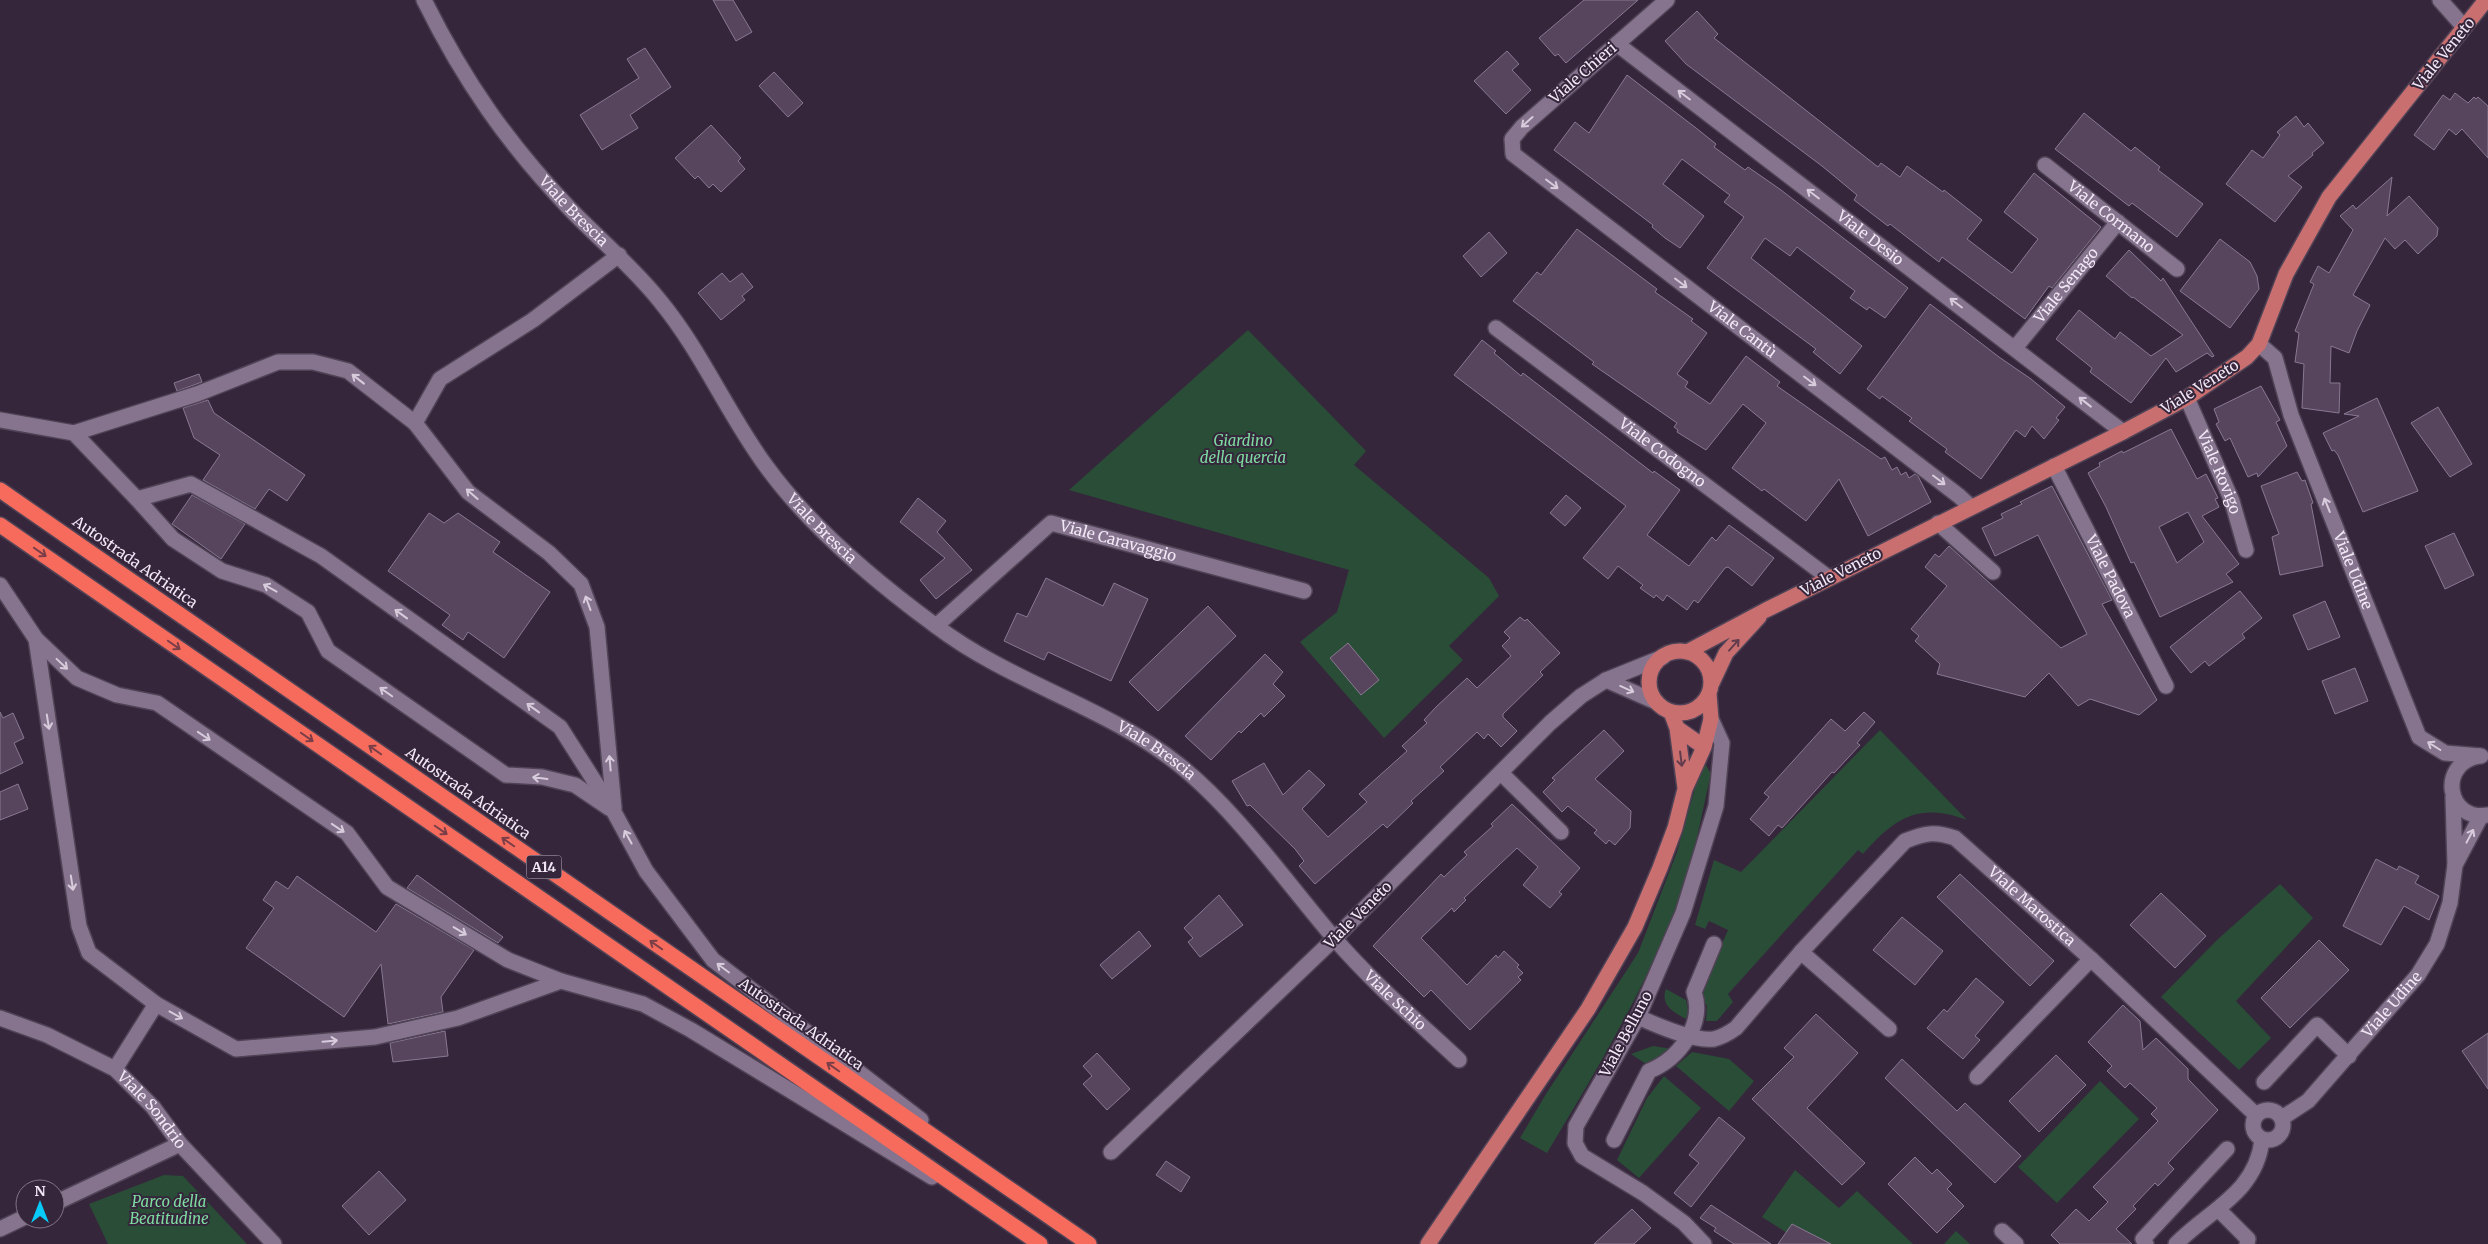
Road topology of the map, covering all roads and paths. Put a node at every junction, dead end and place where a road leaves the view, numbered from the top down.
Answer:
1 (424, 0) edge
2 (1667, 0) edge
3 (2440, 0) edge
4 (2486, 0) edge
5 (2464, 27) junction
6 (1616, 44) junction
7 (1513, 154) joint
8 (2044, 165) dead end
9 (2118, 222) junction
10 (619, 255) junction
11 (2177, 269) dead end
12 (1496, 328) dead end
13 (2259, 344) junction
14 (2015, 348) junction
15 (2187, 398) junction
16 (0, 420) edge
17 (415, 424) junction
18 (2123, 432) junction
19 (74, 433) junction
20 (2054, 466) junction
21 (0, 490) edge
22 (137, 499) junction
23 (1971, 507) junction
24 (1938, 523) junction
25 (0, 525) edge
26 (2246, 550) dead end
27 (1994, 572) dead end
28 (1829, 578) junction
29 (0, 585) edge
30 (1304, 591) dead end
31 (1766, 610) junction
32 (936, 626) junction
33 (36, 639) junction
34 (1687, 652) junction
35 (1663, 657) junction
36 (1606, 680) junction
37 (2166, 686) dead end
38 (1710, 689) junction
39 (1656, 702) junction
40 (1671, 712) junction
41 (1711, 720) junction
42 (1678, 728) junction
43 (1704, 747) junction
44 (2484, 757) edge
45 (1722, 766) junction
46 (1501, 773) junction
47 (1685, 790) junction
48 (2454, 797) junction
49 (614, 812) junction
50 (2484, 815) edge
51 (1561, 832) dead end
52 (2455, 865) junction
53 (1335, 938) junction
54 (1714, 944) dead end
55 (1801, 952) junction
56 (2090, 959) junction
57 (561, 981) junction
58 (156, 1004) junction
59 (1638, 1017) junction
60 (0, 1018) edge
61 (1889, 1030) dead end
62 (1689, 1035) junction
63 (2349, 1056) junction
64 (1458, 1060) dead end
65 (115, 1069) junction
66 (1977, 1077) dead end
67 (2264, 1082) dead end
68 (2256, 1115) junction
69 (2282, 1118) junction
70 (1614, 1140) dead end
71 (2262, 1140) junction
72 (180, 1144) junction
73 (2227, 1150) dead end
74 (1111, 1152) dead end
75 (65, 1198) edge
76 (1040, 1210) junction
77 (2219, 1210) junction
78 (15, 1222) edge
79 (0, 1229) edge
80 (2002, 1231) dead end
81 (1025, 1234) junction
82 (274, 1244) edge
83 (1040, 1244) edge
84 (1089, 1244) edge
85 (1428, 1244) edge
86 (1704, 1244) edge
87 (2016, 1244) edge
88 (2146, 1244) edge
89 (2176, 1244) edge
90 (2247, 1244) edge

1 - 10 street, Viale Brescia
2 - 6 street, Viale Chieri
3 - 5 street
4 - 5 main road, Viale Veneto
5 - 13 main road, Viale Veneto
6 -> 7 street, Viale Chieri
14 -> 6 street, Viale Desio
7 -> 23 street, Viale Cantù
8 - 9 street, Viale Cormano
9 - 11 street, Viale Cormano
9 - 14 street, Viale Senago
10 - 17 street
10 - 32 street, Viale Brescia
12 - 28 street, Viale Codogno
13 - 15 main road, Viale Veneto
44 -> 13 street, Viale Udine
18 -> 14 street, Viale Desio
15 - 18 main road, Viale Veneto
15 - 26 street, Viale Rovigo
16 - 19 street
17 -> 19 street
49 -> 17 street
18 - 20 main road, Viale Veneto
19 - 22 street
20 - 23 main road, Viale Veneto
20 - 37 street, Viale Padova
76 -> 21 highway, Autostrada Adriatica / A14
49 -> 22 street
49 -> 22 street
23 - 24 main road, Viale Veneto
24 - 27 street
24 - 28 main road, Viale Veneto
25 -> 81 highway, A14
28 - 31 main road, Viale Veneto
29 - 33 street
30 - 32 street, Viale Caravaggio
31 - 34 main road, Viale Veneto
38 -> 31 main road, Viale Veneto
32 - 53 street, Viale Brescia
33 -> 57 street
33 -> 58 street
34 - 35 main road
34 - 38 main road
35 - 36 street, Viale Veneto
35 - 39 main road
36 -> 39 street
36 - 46 street, Viale Veneto
38 - 40 main road
38 - 41 main road, Viale Veneto
39 - 40 main road
40 - 42 main road, Viale Veneto
41 - 43 main road, Viale Veneto
41 - 45 street, Viale Belluno
42 - 43 main road
42 -> 47 main road, Viale Veneto
43 - 45 street
43 - 47 main road, Viale Veneto
44 - 48 street, Viale Udine
45 - 59 street, Viale Belluno
46 - 51 street
46 - 53 street, Viale Veneto
47 - 85 main road, Viale Veneto
48 - 50 street, Viale Udine
48 - 52 street, Viale Udine
76 -> 49 street
52 -> 50 street, Viale Udine
52 - 63 street, Viale Udine
53 - 64 street, Viale Schio
53 - 74 street, Viale Veneto
54 - 62 street
55 - 56 street, Viale Marostica
55 - 61 street
55 - 62 street, Viale Marostica
56 - 66 street
56 - 68 street, Viale Marostica
58 -> 57 street
57 - 81 street
58 - 65 street
59 - 62 street, Viale Marostica
59 - 86 street, Viale Belluno
60 - 65 street, Viale Sondrio
62 - 70 street
63 - 67 street
63 - 69 street, Viale Udine
65 - 72 street, Viale Sondrio
68 - 69 street
68 - 71 street
69 - 71 street
71 - 77 street
72 - 75 street
72 - 82 street, Viale Sondrio
73 - 88 street
76 - 84 highway, Autostrada Adriatica / A14
77 - 89 street
77 - 90 street
78 - 79 street
80 - 87 street
81 - 83 highway, A14

